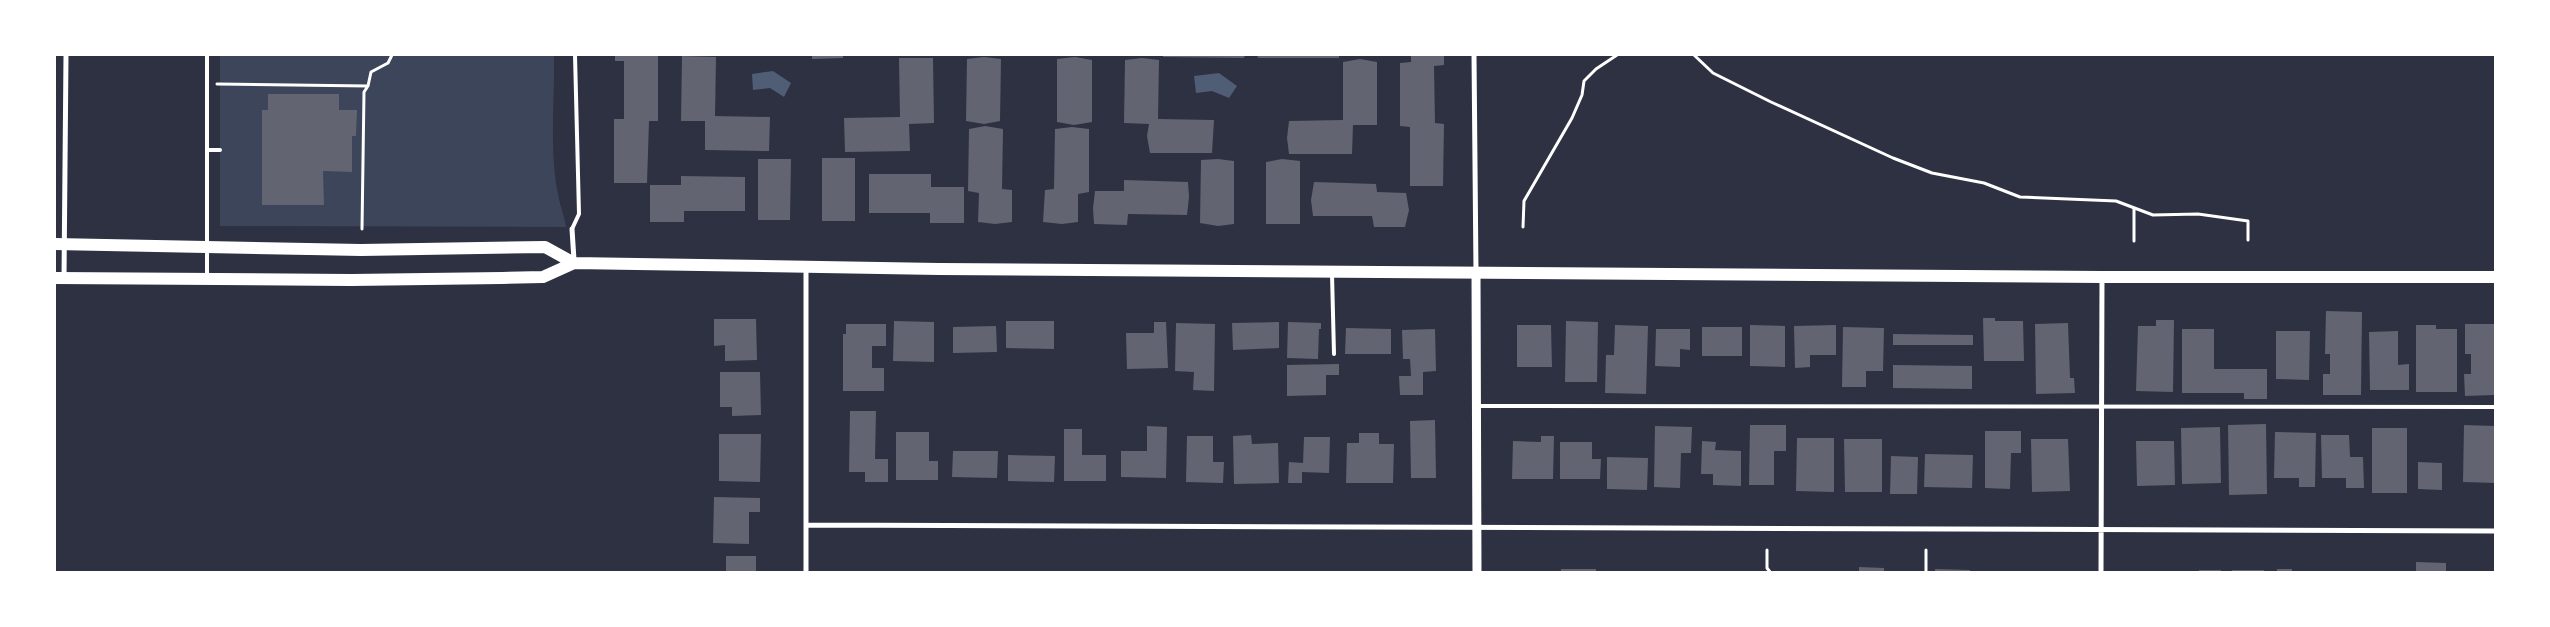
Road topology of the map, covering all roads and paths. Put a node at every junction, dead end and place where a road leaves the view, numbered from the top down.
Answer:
1 (66, 55) edge
2 (207, 55) edge
3 (392, 55) edge
4 (575, 55) edge
5 (1474, 55) edge
6 (1617, 55) edge
7 (1694, 55) edge
8 (207, 84) junction
9 (368, 86) junction
10 (206, 150) junction
11 (220, 150) dead end
12 (2134, 208) junction
13 (1523, 227) dead end
14 (362, 230) dead end
15 (572, 230) joint
16 (2248, 240) dead end
17 (2134, 241) dead end
18 (60, 244) edge
19 (207, 246) junction
20 (574, 263) junction
21 (806, 268) junction
22 (1331, 272) junction
23 (1476, 272) junction
24 (2102, 277) junction
25 (2495, 277) edge
26 (59, 279) edge
27 (207, 279) junction
28 (1334, 354) dead end
29 (1477, 406) junction
30 (2102, 406) junction
31 (2495, 408) edge
32 (806, 526) junction
33 (1477, 528) junction
34 (2102, 529) junction
35 (2495, 531) edge
36 (1767, 550) dead end
37 (1926, 550) dead end
38 (806, 572) edge
39 (1477, 572) edge
40 (1770, 572) edge
41 (1926, 572) edge
42 (2101, 572) edge

1 - 18 street
2 - 8 lane
3 - 9 path
4 - 15 lane
5 - 23 street
6 - 13 path
7 - 12 path
8 - 9 path
8 - 10 lane
9 - 14 path
10 - 11 lane
10 - 19 lane
12 - 16 path
12 - 17 path
15 - 20 street
18 - 19 main road
18 - 26 street
19 - 20 main road
19 - 27 lane
20 - 21 main road
20 - 27 main road
21 - 22 main road
21 - 32 street
22 - 23 main road
22 - 28 lane
23 - 24 main road
23 - 29 street
24 - 25 main road
24 - 30 street
26 - 27 main road
29 - 30 lane
29 - 33 street
30 - 31 lane
30 - 34 street
32 - 33 street
32 - 38 street
33 - 34 street
33 - 39 street
34 - 35 street
34 - 42 street
36 - 40 path
37 - 41 path

